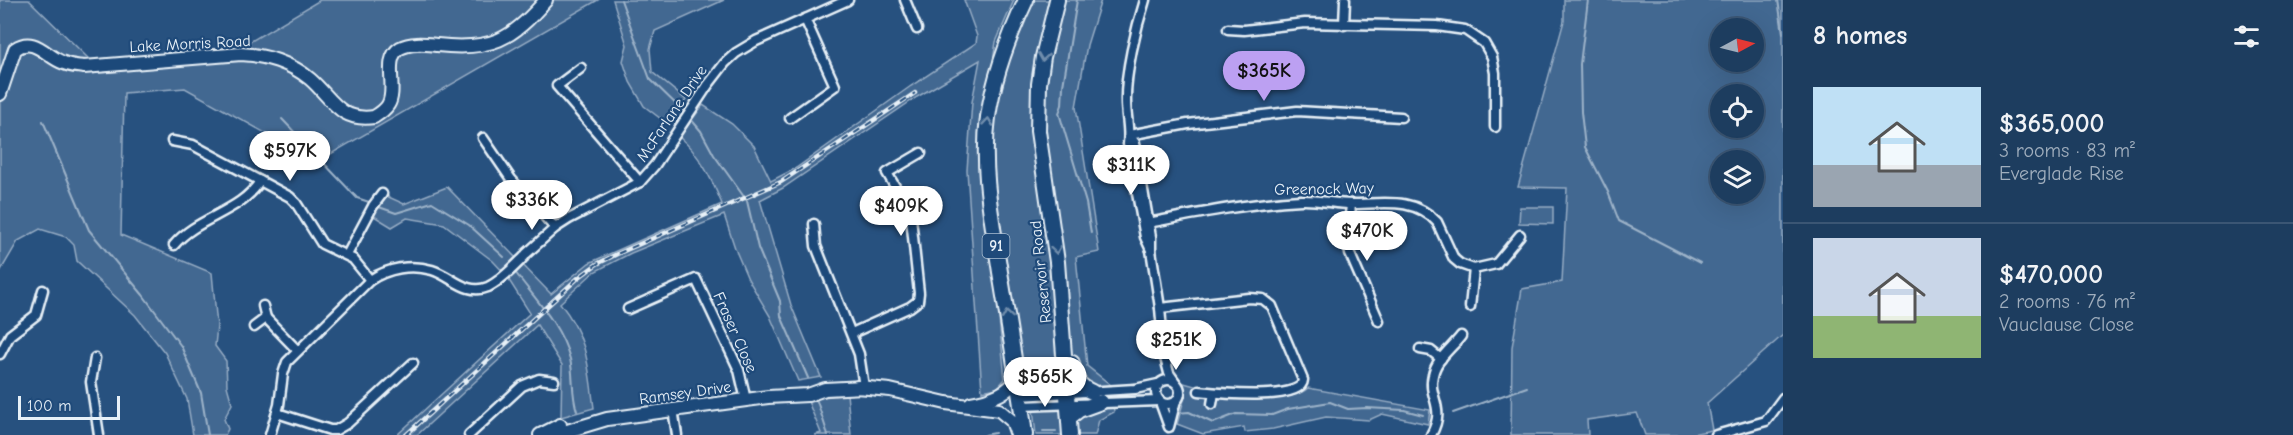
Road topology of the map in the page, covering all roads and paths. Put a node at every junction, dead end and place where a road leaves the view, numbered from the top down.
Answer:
1 (546, 0) edge
2 (848, 0) edge
3 (905, 0) edge
4 (1018, 0) edge
5 (1026, 0) edge
6 (1057, 0) edge
7 (1145, 0) edge
8 (1345, 0) edge
9 (805, 19) junction
10 (1344, 25) junction
11 (918, 29) dead end
12 (1228, 29) dead end
13 (581, 68) dead end
14 (994, 84) junction
15 (0, 94) edge
16 (1401, 117) dead end
17 (790, 118) dead end
18 (1495, 127) dead end
19 (1130, 135) junction
20 (483, 138) dead end
21 (172, 141) dead end
22 (921, 153) dead end
23 (260, 181) junction
24 (640, 182) junction
25 (382, 194) dead end
26 (1351, 204) junction
27 (814, 224) dead end
28 (1146, 224) junction
29 (555, 228) junction
30 (1520, 235) dead end
31 (174, 245) dead end
32 (347, 255) junction
33 (1474, 269) junction
34 (370, 280) junction
35 (1059, 284) junction
36 (43, 290) dead end
37 (263, 306) dead end
38 (1470, 307) dead end
39 (1160, 308) junction
40 (628, 309) dead end
41 (266, 318) junction
42 (1379, 321) dead end
43 (254, 327) dead end
44 (852, 333) junction
45 (1461, 336) dead end
46 (1420, 349) dead end
47 (297, 350) junction
48 (0, 354) edge
49 (1164, 354) junction
50 (95, 358) dead end
51 (1441, 359) junction
52 (413, 363) dead end
53 (1018, 378) junction
54 (554, 381) dead end
55 (1159, 383) junction
56 (1176, 383) junction
57 (864, 387) junction
58 (1199, 392) dead end
59 (1214, 393) junction
60 (1096, 397) junction
61 (1783, 398) edge
62 (746, 400) junction
63 (1177, 400) junction
64 (1021, 401) junction
65 (1160, 401) junction
66 (958, 404) junction
67 (1069, 404) junction
68 (1212, 404) dead end
69 (673, 409) junction
70 (278, 413) junction
71 (607, 419) junction
72 (1168, 431) edge
73 (99, 435) edge
74 (270, 435) edge
75 (469, 435) edge
76 (540, 435) edge
77 (554, 435) edge
78 (677, 435) edge
79 (1017, 435) edge
80 (1025, 435) edge
81 (1070, 435) edge
82 (1431, 435) edge
83 (1716, 435) edge

1 - 15 street, Lake Morris Road
2 - 9 street, McFarlane Drive
3 - 11 street
4 - 14 main road
5 - 14 main road, 91
6 -> 35 main road, Reservoir Road
7 - 19 street
8 - 10 street
9 - 17 street
9 - 24 street, McFarlane Drive
10 - 12 street
10 - 18 street
13 - 24 street
53 -> 14 main road, 91
16 - 19 street
19 - 28 street
20 - 29 street
21 - 23 street
22 - 44 street
23 - 31 street
23 - 32 street
24 - 29 street, McFarlane Drive
25 - 32 street
26 - 28 street, Greenock Way
26 - 33 street, Greenock Way
26 - 42 street
27 - 44 street
28 - 39 street
29 - 34 street, McFarlane Drive
30 - 33 street
32 - 34 street
33 - 38 street
34 - 47 street, McFarlane Drive
35 - 60 main road
35 - 67 main road, Reservoir Road
36 - 48 street
37 - 41 street
39 - 49 street
39 - 59 street
40 - 62 street, Fraser Close
41 - 43 street
41 - 47 street
44 - 57 street
45 - 51 street
46 - 51 street
47 - 70 street, McFarlane Drive
49 - 55 street
49 - 56 street
50 - 73 street
51 - 82 street
52 - 70 street
53 - 64 main road, 91
53 - 66 street, Ramsey Drive
54 - 75 street
55 - 56 street
55 - 60 street
55 - 65 street
56 - 63 street
57 - 62 street, Ramsey Drive
57 - 66 street, Ramsey Drive
58 - 59 street
59 - 68 street
60 - 65 street
60 - 67 street
60 - 67 main road
61 - 83 street
62 - 69 street, Ramsey Drive
63 - 65 street
63 - 72 street
64 - 67 street
64 - 80 main road, 91
65 - 72 street
66 - 79 street, Ramsey Drive
67 - 81 main road, Reservoir Road
69 - 71 street, Ramsey Drive
69 - 78 street
70 - 74 street, McFarlane Drive
71 - 76 street, Ramsey Drive
71 - 77 street, Ramsey Drive

